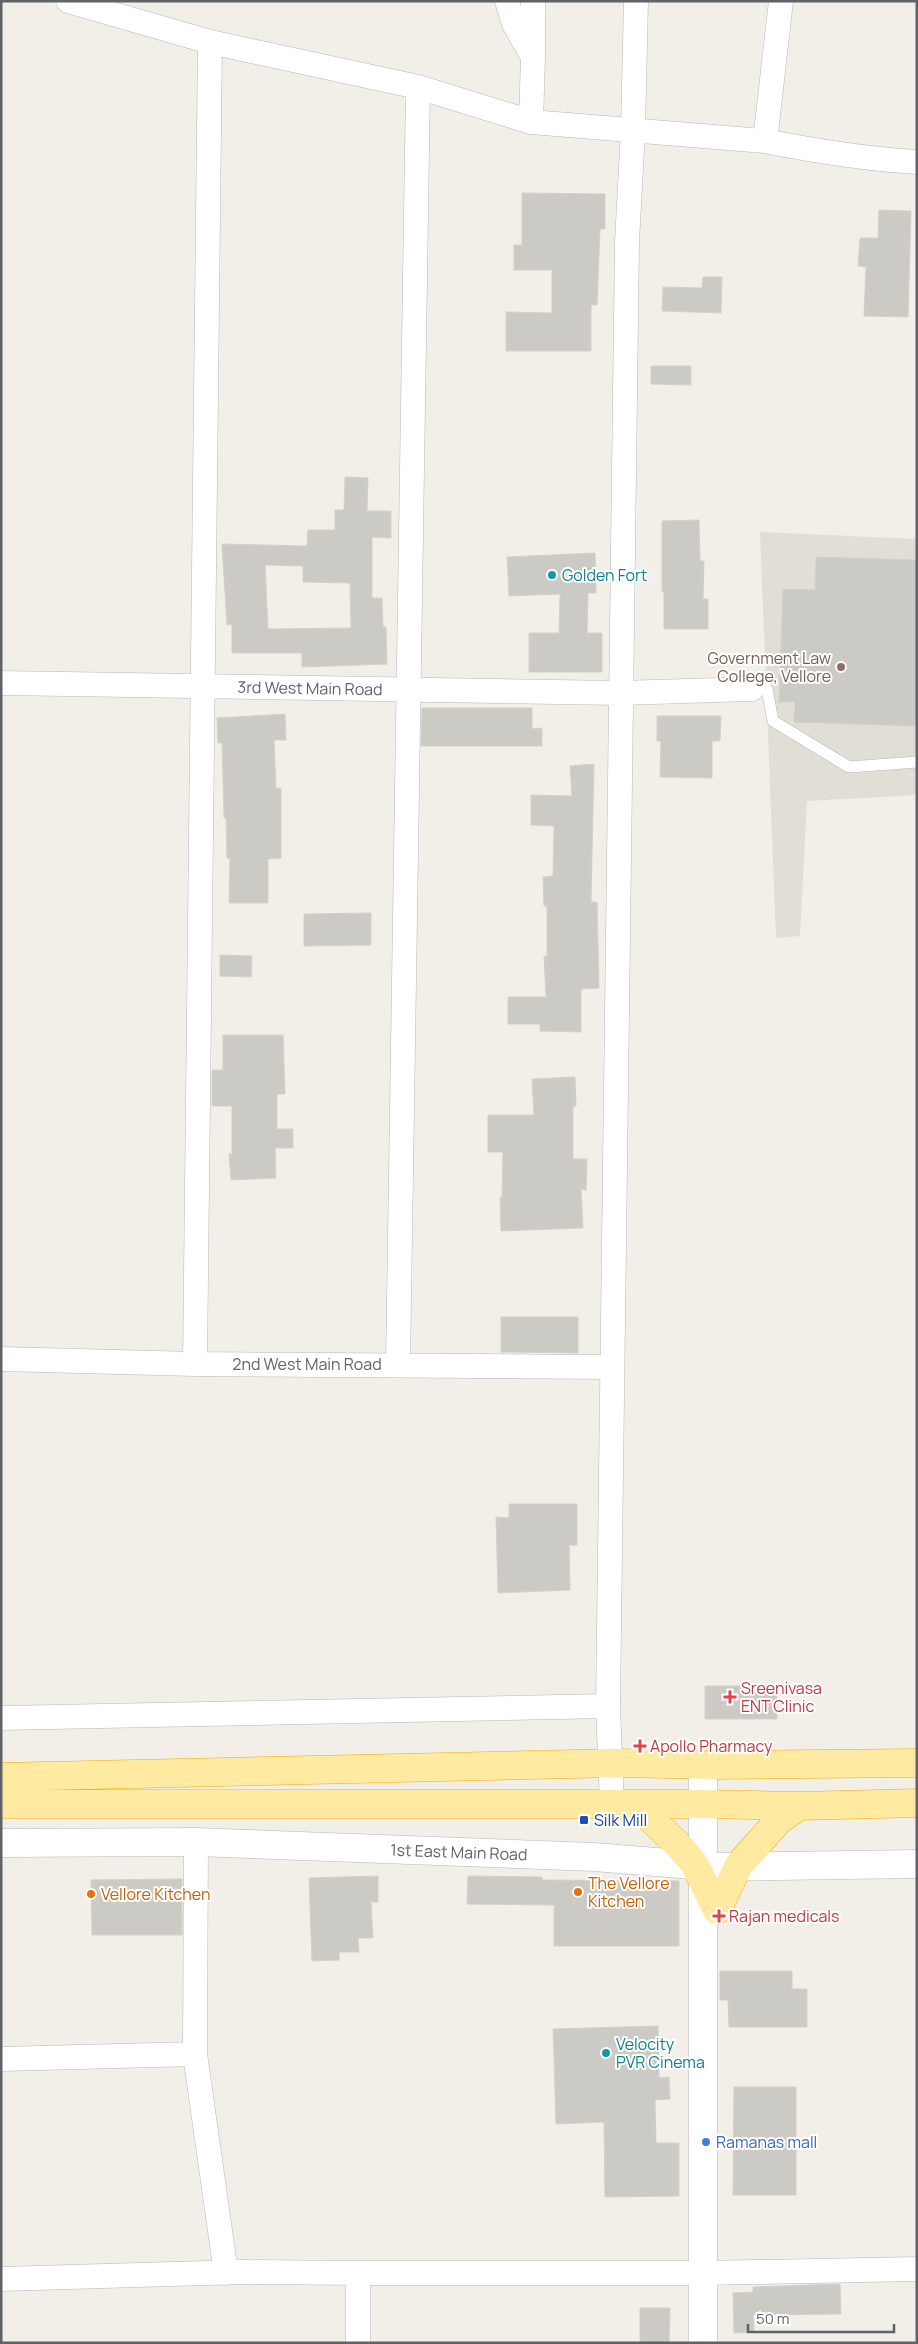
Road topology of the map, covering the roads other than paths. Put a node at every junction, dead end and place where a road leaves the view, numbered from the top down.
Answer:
1 (68, 1) edge
2 (507, 1) edge
3 (534, 1) edge
4 (636, 1) edge
5 (782, 1) edge
6 (210, 42) junction
7 (533, 58) junction
8 (418, 87) junction
9 (531, 122) junction
10 (633, 130) junction
11 (765, 141) junction
12 (917, 162) edge
13 (1, 682) edge
14 (202, 686) junction
15 (408, 689) junction
16 (752, 689) joint
17 (620, 693) junction
18 (917, 762) edge
19 (1, 1359) edge
20 (195, 1364) junction
21 (398, 1365) junction
22 (612, 1367) junction
23 (608, 1706) junction
24 (1, 1718) edge
25 (609, 1763) junction
26 (917, 1763) edge
27 (710, 1765) junction
28 (1, 1777) edge
29 (917, 1802) edge
30 (1, 1804) edge
31 (624, 1804) junction
32 (710, 1804) junction
33 (799, 1806) junction
34 (196, 1842) junction
35 (1, 1843) edge
36 (917, 1864) edge
37 (712, 1870) junction
38 (716, 1910) junction
39 (195, 2054) junction
40 (1, 2059) edge
41 (917, 2269) edge
42 (226, 2273) junction
43 (358, 2273) junction
44 (708, 2273) junction
45 (1, 2279) edge
46 (358, 2343) edge
47 (703, 2343) edge
48 (714, 2343) edge

1 - 6 street
2 - 7 street
3 - 7 street
4 - 10 street
5 - 11 street
6 - 8 street
6 - 14 street
7 - 9 street
8 - 9 street
8 - 15 street
9 - 10 street
10 - 11 street
10 - 17 street
11 - 12 street
13 - 14 street, 3rd West Main Road
14 - 15 street, 3rd West Main Road
14 - 20 street
15 - 17 street, 3rd West Main Road
15 - 21 street
16 - 17 street, 3rd West Main Road
16 - 18 lane
17 - 22 street
19 - 20 street, 2nd West Main Road
20 - 21 street, 2nd West Main Road
21 - 22 street, 2nd West Main Road
22 - 23 street
23 - 24 street
23 - 25 street
25 - 27 highway
25 - 28 highway
25 - 31 street
26 - 27 highway
27 - 32 main road
29 - 33 highway
30 - 31 highway
31 - 32 highway
31 - 37 highway
32 - 33 highway
32 - 37 main road
33 - 37 highway
34 - 35 main road, 1st East Main Road
34 - 37 main road, 1st East Main Road
34 - 39 street
36 - 37 main road, 1st East Main Road
37 - 38 highway
37 - 38 highway
37 - 44 main road
38 - 44 main road
39 - 40 street
39 - 42 street
41 - 44 street
42 - 43 street
42 - 45 street
43 - 44 street
43 - 46 street
44 - 47 main road
44 - 48 main road

